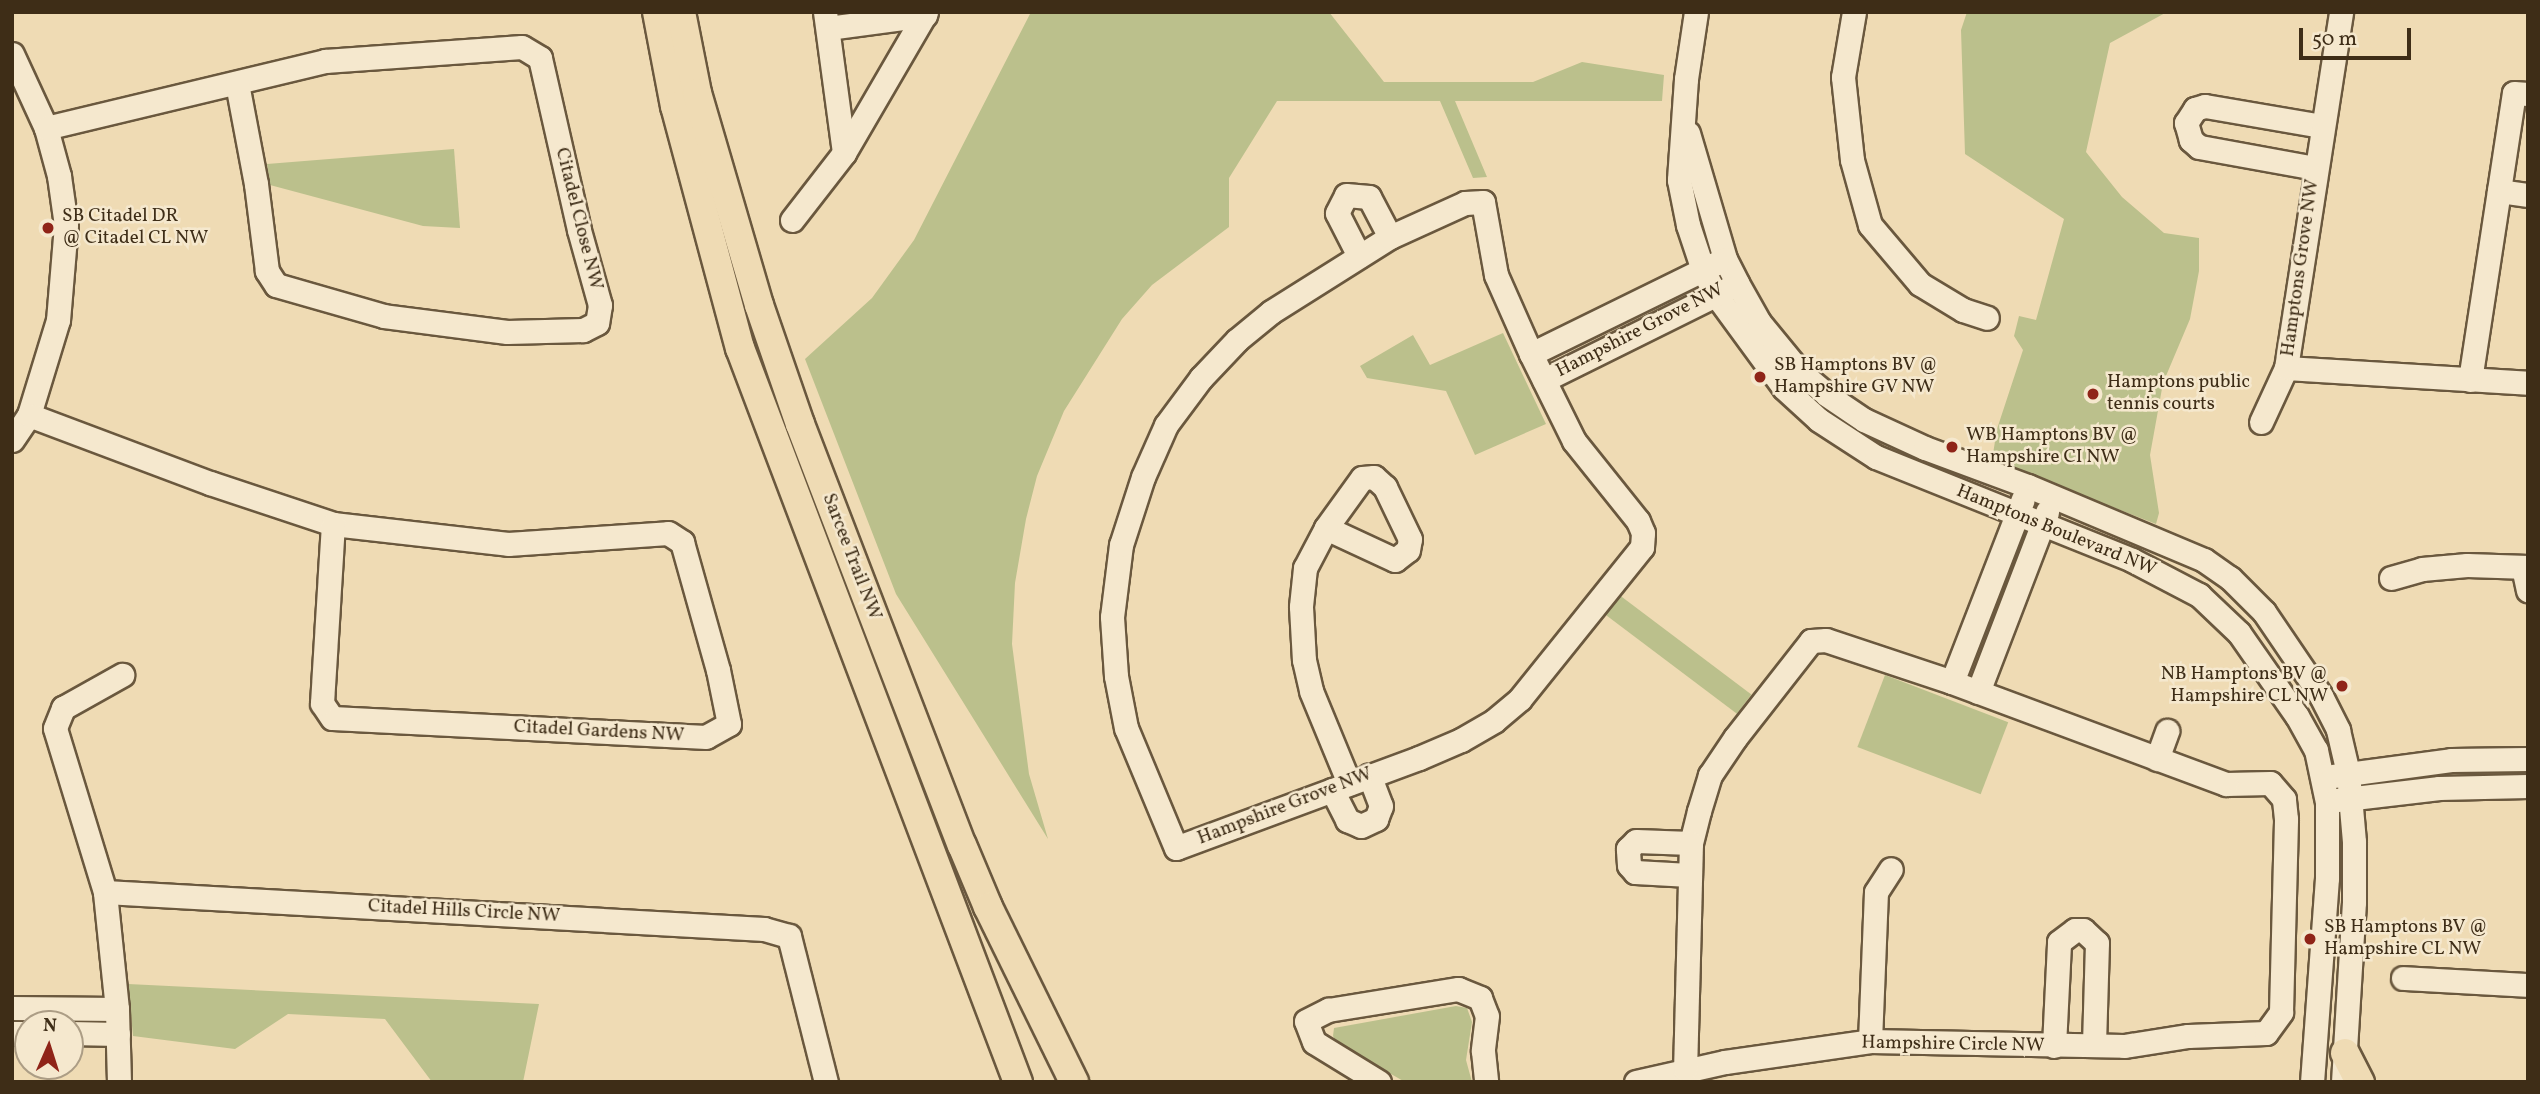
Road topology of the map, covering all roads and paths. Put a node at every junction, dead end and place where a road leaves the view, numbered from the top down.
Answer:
1 (657, 12) edge
2 (681, 12) edge
3 (1696, 12) edge
4 (1854, 12) edge
5 (2341, 12) edge
6 (925, 14) edge
7 (827, 20) edge
8 (12, 54) edge
9 (237, 83) junction
10 (2528, 94) edge
11 (1685, 125) junction
12 (2322, 126) junction
13 (46, 128) junction
14 (844, 153) junction
15 (2315, 168) junction
16 (2499, 191) junction
17 (2528, 195) edge
18 (792, 220) dead end
19 (1390, 237) junction
20 (1359, 256) junction
21 (1725, 259) junction
22 (1703, 270) junction
23 (1737, 283) junction
24 (1716, 295) junction
25 (1987, 318) dead end
26 (1531, 354) junction
27 (2286, 368) junction
28 (1544, 380) junction
29 (2470, 380) junction
30 (2528, 383) edge
31 (29, 415) junction
32 (2261, 422) dead end
33 (12, 440) edge
34 (2028, 486) junction
35 (2053, 497) junction
36 (2017, 513) junction
37 (334, 523) junction
38 (2042, 524) junction
39 (1326, 528) dead end
40 (2525, 567) edge
41 (2391, 578) dead end
42 (2528, 590) edge
43 (122, 675) dead end
44 (1952, 682) junction
45 (1978, 692) junction
46 (2167, 731) dead end
47 (2157, 759) junction
48 (2528, 759) edge
49 (2348, 773) junction
50 (2324, 777) junction
51 (1350, 783) junction
52 (2528, 786) edge
53 (2351, 798) junction
54 (2327, 802) junction
55 (1691, 843) junction
56 (1891, 869) dead end
57 (1689, 875) junction
58 (105, 892) junction
59 (979, 975) junction
60 (2403, 978) dead end
61 (2528, 985) edge
62 (12, 1008) edge
63 (117, 1009) junction
64 (84, 1033) edge
65 (118, 1034) junction
66 (1870, 1041) junction
67 (2094, 1044) junction
68 (2054, 1046) junction
69 (2345, 1053) junction
70 (1685, 1069) junction
71 (119, 1082) edge
72 (826, 1082) edge
73 (1018, 1082) edge
74 (1038, 1082) edge
75 (1074, 1082) edge
76 (1379, 1082) edge
77 (1486, 1082) edge
78 (1636, 1082) edge
79 (2312, 1082) edge
80 (2343, 1082) edge
81 (2360, 1082) edge

1 - 59 main road, Sarcee Trail NW
2 - 75 main road, Sarcee Trail NW
3 - 11 street, Hamptons Boulevard NW
4 - 25 street
5 - 12 street, Hamptons Grove NW
6 - 7 street
6 - 14 street
7 - 14 street
8 - 13 street
9 - 9 street, Citadel Close NW
9 - 13 street, Citadel Close NW
10 - 16 street
11 - 21 street, Hamptons Boulevard NW
11 - 22 street, Hamptons Boulevard NW
12 - 15 street, Hamptons Grove NW
12 - 15 street
13 - 31 street
14 - 18 street
15 - 27 street, Hamptons Grove NW
16 - 17 street
16 - 29 street
19 - 20 street, Hampshire Grove NW
19 - 20 street
19 - 26 street, Hampshire Grove NW
20 - 51 street, Hampshire Grove NW
21 - 22 street, Hampshire Grove NW
21 - 23 street, Hamptons Boulevard NW
22 - 24 street, Hamptons Boulevard NW
22 - 26 street, Hampshire Grove NW
23 - 24 street, Hampshire Grove NW
23 - 34 street, Hamptons Boulevard NW
24 - 28 street, Hampshire Grove NW
24 - 36 street, Hamptons Boulevard NW
26 - 28 street, Hampshire Grove NW
27 - 29 street, Hamptons Grove NW
27 - 32 street
28 - 51 street, Hampshire Grove NW
29 - 30 street, Hamptons Grove NW
31 - 33 street
31 - 37 street, Citadel Gardens NW
34 - 35 street, Hamptons Boulevard NW
34 - 36 street
35 - 38 street
35 - 49 street, Hamptons Boulevard NW
36 - 38 street, Hamptons Boulevard NW
36 - 44 street
37 - 37 street, Citadel Gardens NW
38 - 45 street
38 - 50 street, Hamptons Boulevard NW
39 - 51 street
40 - 41 street
40 - 42 street
43 - 58 street
44 - 45 street, Hampshire Circle NW
44 - 55 street, Hampshire Circle NW
45 - 47 street, Hampshire Circle NW
46 - 47 street
47 - 67 street, Hampshire Circle NW
48 - 49 street
49 - 50 street
49 - 53 street, Hamptons Boulevard NW
50 - 54 street, Hamptons Boulevard NW
52 - 53 street
53 - 54 street
53 - 69 street, Hamptons Boulevard NW
54 - 79 street, Hamptons Boulevard NW
55 - 57 street, Hampshire Circle NW
55 - 57 street
56 - 66 street
57 - 70 street, Hampshire Circle NW
58 - 63 street
58 - 72 street, Citadel Hills Circle NW
59 - 73 main road, Sarcee Trail NW
59 - 74 main road
60 - 61 street
62 - 63 street
63 - 65 street
64 - 65 street
65 - 71 street
66 - 68 street, Hampshire Circle NW
66 - 70 street, Hampshire Circle NW
67 - 68 street, Hampshire Circle NW
67 - 68 street
69 - 80 street, Hamptons Boulevard NW
69 - 81 main road
70 - 78 street
76 - 77 street

